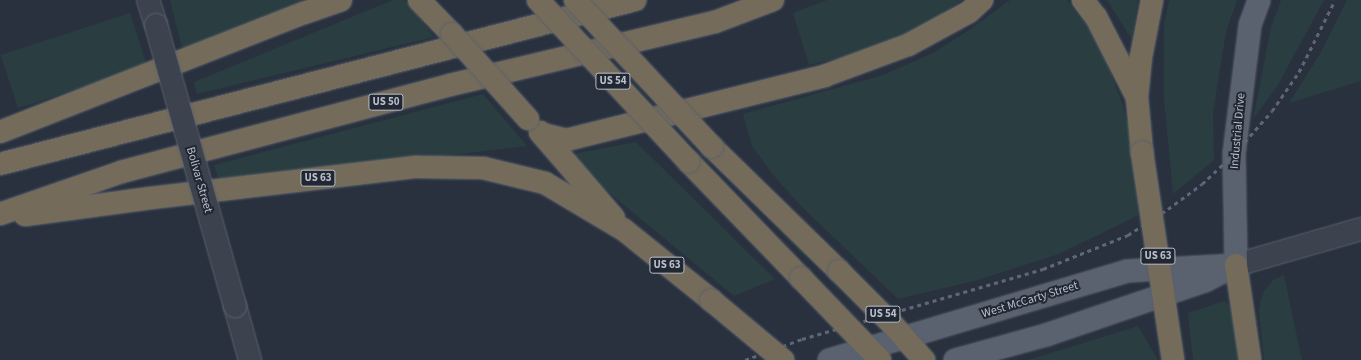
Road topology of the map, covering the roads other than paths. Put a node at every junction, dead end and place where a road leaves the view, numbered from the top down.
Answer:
1 (148, 0) edge
2 (341, 0) edge
3 (419, 0) edge
4 (538, 0) edge
5 (575, 0) edge
6 (635, 0) edge
7 (773, 0) edge
8 (982, 0) edge
9 (1083, 0) edge
10 (1152, 0) edge
11 (1259, 0) edge
12 (309, 6) edge
13 (1137, 97) junction
14 (535, 127) junction
15 (0, 132) edge
16 (0, 164) edge
17 (0, 214) edge
18 (0, 219) edge
19 (1361, 229) edge
20 (624, 230) junction
21 (1236, 264) junction
22 (250, 360) edge
23 (783, 360) edge
24 (829, 360) edge
25 (880, 360) edge
26 (924, 360) edge
27 (955, 360) edge
28 (1173, 360) edge
29 (1250, 360) edge

1 - 22 street, Bolivar Street, bridge
2 - 12 highway
3 - 14 highway, bridge
4 - 25 highway, US 54, bridge
5 - 26 highway, US 54, bridge
6 - 16 highway
7 - 17 highway, US 50
8 - 14 highway
9 - 13 highway, US 63
10 - 13 highway
11 - 21 main road, Industrial Drive
12 - 15 highway
13 - 28 highway, US 63, bridge
14 - 20 highway
18 - 20 highway, US 63
19 - 21 street, West McCarty Street
20 - 23 highway, US 63, bridge
21 - 24 main road, West McCarty Street
21 - 27 main road, West McCarty Street
21 - 29 highway

